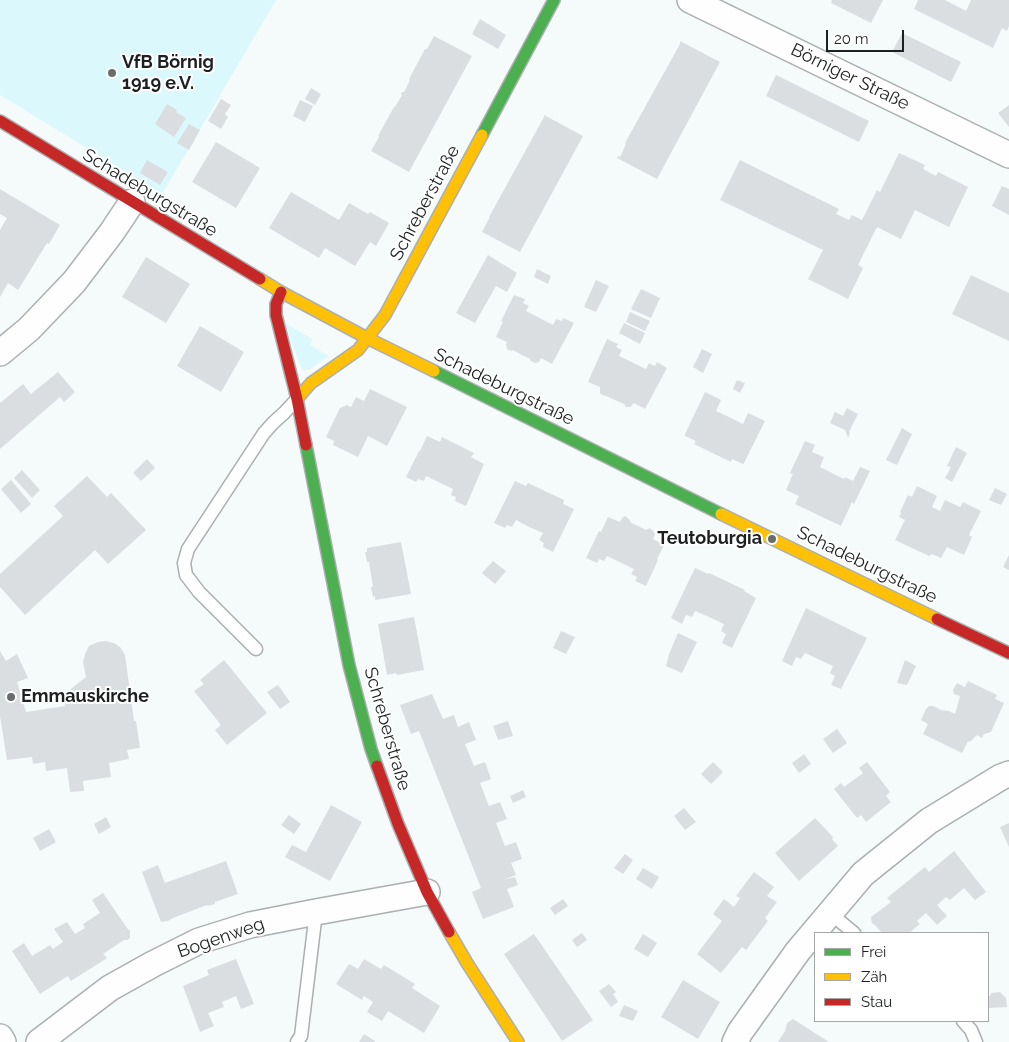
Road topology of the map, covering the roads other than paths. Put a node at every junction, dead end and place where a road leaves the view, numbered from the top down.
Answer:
1 (554, 0) edge
2 (690, 0) edge
3 (0, 121) edge
4 (1009, 155) edge
5 (132, 202) junction
6 (281, 292) junction
7 (368, 338) junction
8 (0, 353) edge
9 (297, 399) junction
10 (256, 649) dead end
11 (1009, 653) edge
12 (1009, 774) edge
13 (427, 892) junction
14 (316, 912) junction
15 (830, 913) junction
16 (853, 932) edge
17 (964, 1022) edge
18 (0, 1037) edge
19 (3, 1042) edge
20 (39, 1042) edge
21 (297, 1042) edge
22 (518, 1042) edge
23 (735, 1042) edge
24 (976, 1042) edge

1 - 7 street, Schreberstraße
2 - 4 street, Börniger Straße
3 - 5 street, Schadeburgstraße
5 - 6 street, Schadeburgstraße
5 - 8 street
6 - 7 street, Schadeburgstraße
6 - 9 street, Schreberstraße
7 - 9 street, Schreberstraße
7 - 11 street, Schadeburgstraße
9 - 10 lane
9 - 13 street, Schreberstraße
12 - 15 street
13 - 14 street, Bogenweg
13 - 22 street, Schreberstraße
14 - 20 street, Bogenweg
14 - 21 lane
15 - 16 lane
15 - 23 street
17 - 24 lane
18 - 19 street

